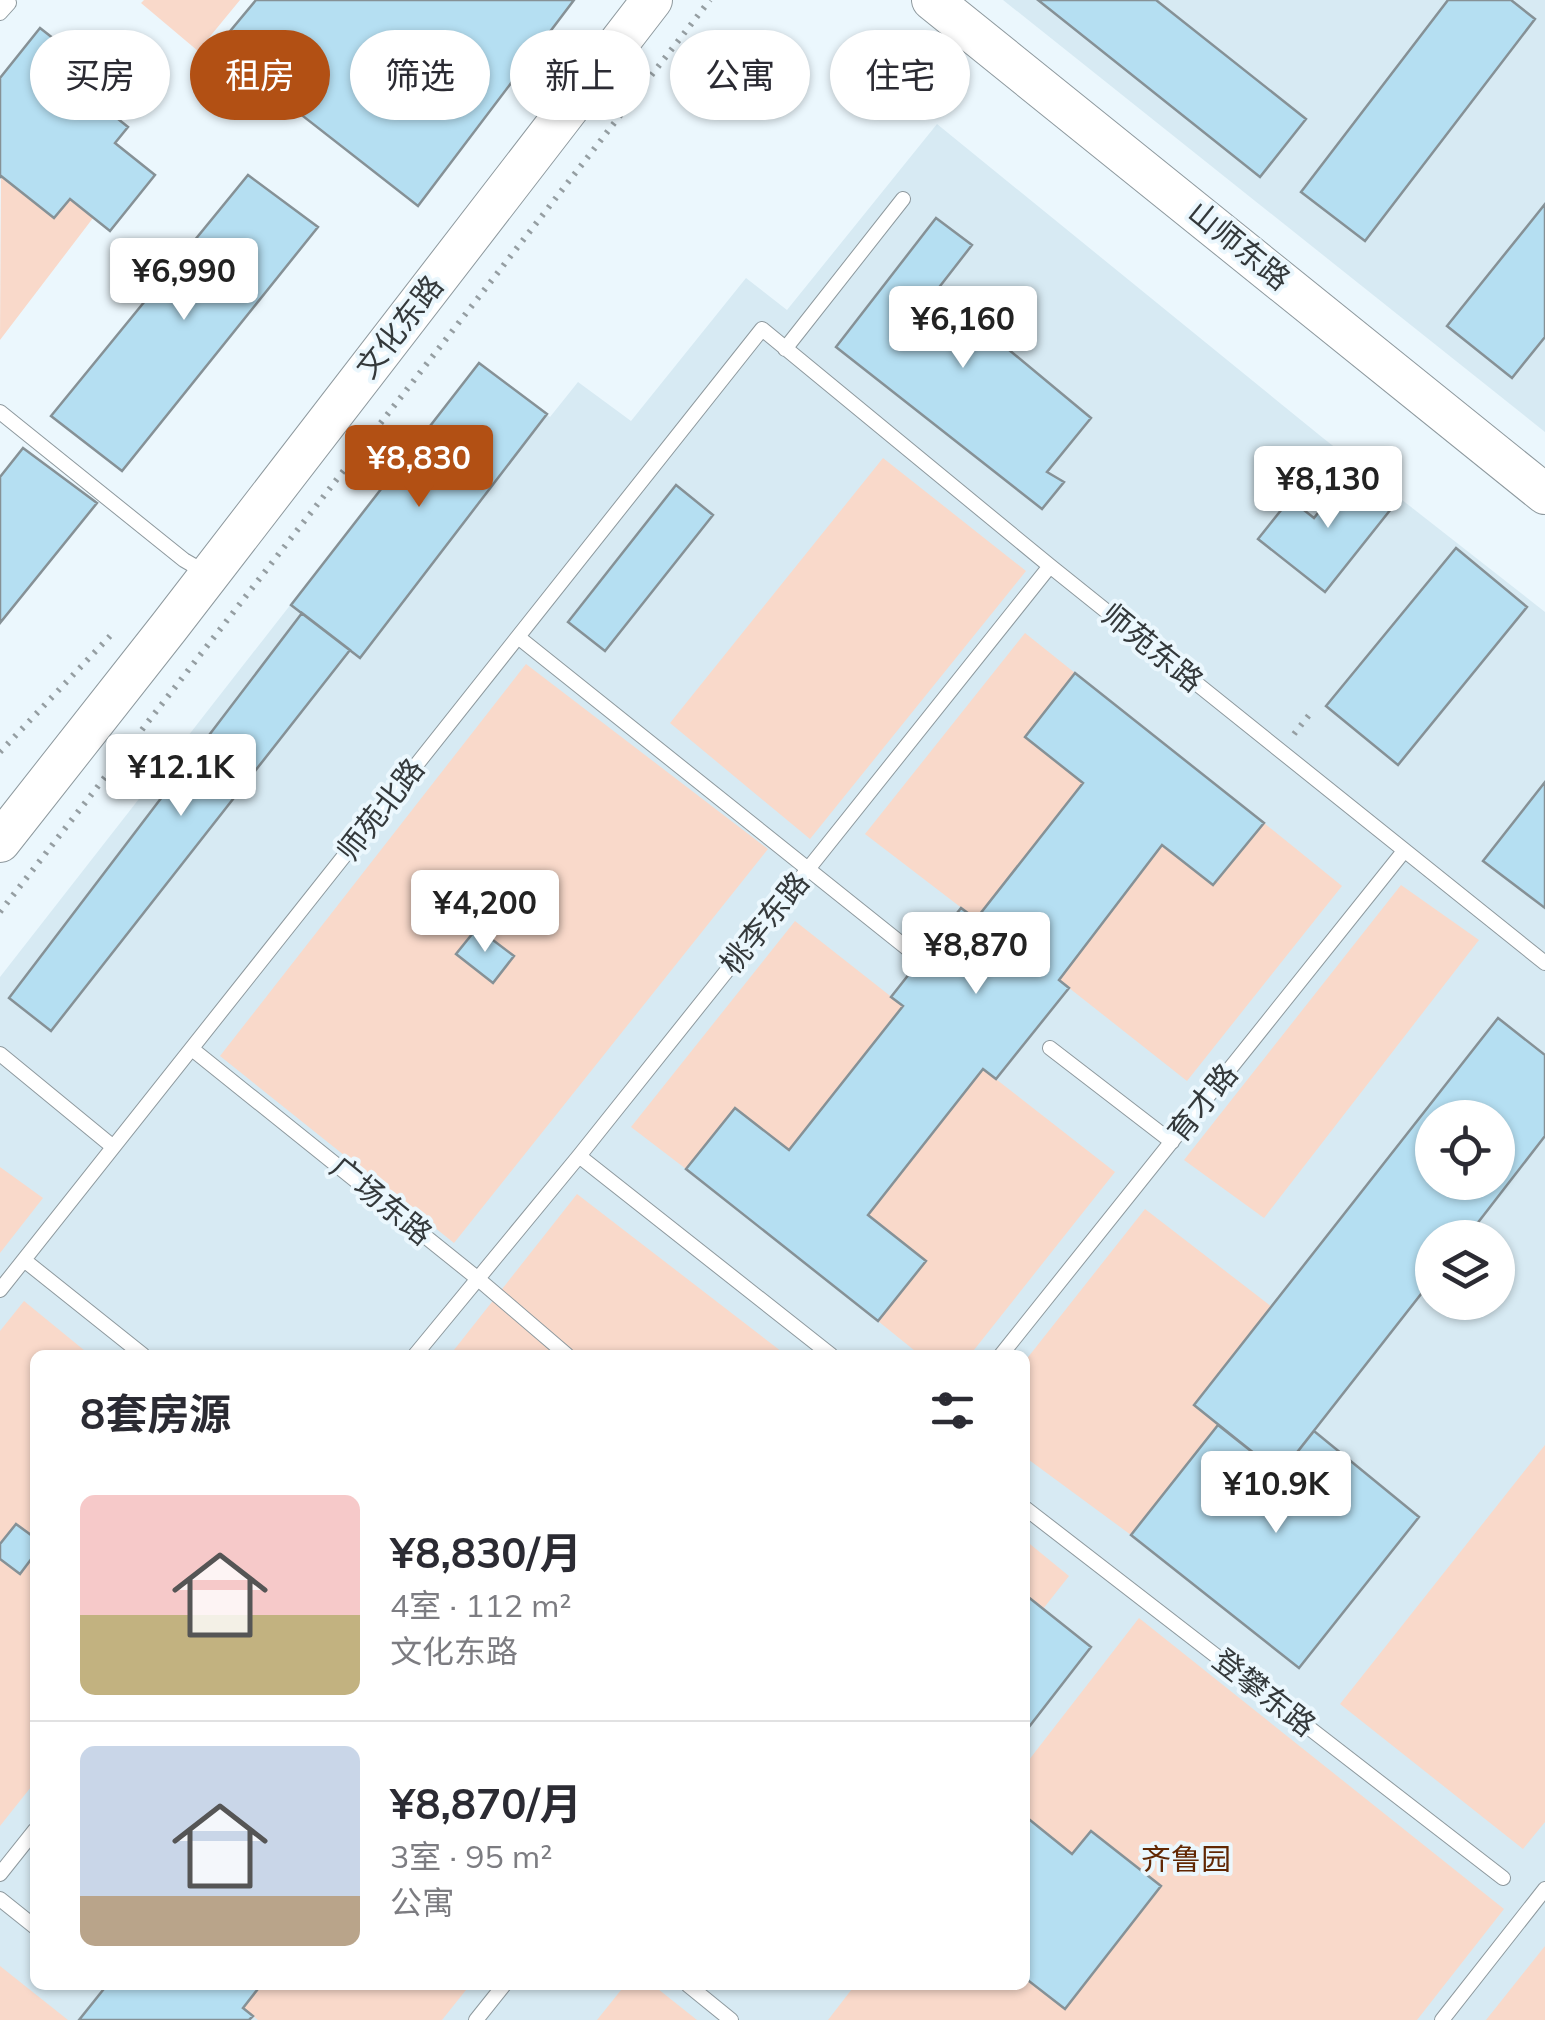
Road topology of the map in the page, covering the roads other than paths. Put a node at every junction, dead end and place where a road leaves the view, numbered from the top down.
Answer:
1 (6, 0) edge
2 (652, 0) edge
3 (932, 0) edge
4 (0, 13) edge
5 (903, 199) dead end
6 (762, 329) joint
7 (785, 348) junction
8 (0, 412) edge
9 (1545, 494) edge
10 (1050, 566) junction
11 (209, 574) junction
12 (518, 637) junction
13 (0, 842) edge
14 (1404, 851) junction
15 (807, 870) junction
16 (908, 949) dead end
17 (1545, 963) edge
18 (1050, 1048) dead end
19 (192, 1049) junction
20 (0, 1054) edge
21 (1172, 1142) junction
22 (112, 1146) junction
23 (579, 1156) junction
24 (24, 1260) junction
25 (477, 1278) junction
26 (0, 1290) edge
27 (137, 1350) edge
28 (419, 1350) edge
29 (561, 1350) edge
30 (824, 1350) edge
31 (1005, 1350) edge
32 (1030, 1512) edge
33 (30, 1836) edge
34 (0, 1874) edge
35 (1502, 1878) dead end
36 (1545, 1889) edge
37 (0, 1899) edge
38 (1540, 1907) edge
39 (30, 1923) edge
40 (500, 1990) edge
41 (694, 1990) edge
42 (476, 2020) edge
43 (731, 2020) edge
44 (1442, 2020) edge

1 - 4 lane
2 - 11 main road, 文化东路
3 - 9 main road, 山师东路
5 - 7 lane
6 - 7 lane, 师苑东路
6 - 12 lane, 师苑北路
7 - 10 lane, 师苑东路
8 - 11 lane
10 - 14 lane, 师苑东路
10 - 15 lane, 桃李东路
11 - 13 main road, 文化东路
12 - 15 lane
12 - 19 lane, 师苑北路
14 - 17 lane, 师苑东路
14 - 21 lane, 育才路
15 - 16 lane
15 - 23 lane, 桃李东路
18 - 21 lane
19 - 22 lane, 师苑北路
19 - 25 lane, 广场东路
20 - 22 lane
21 - 31 lane, 育才路
22 - 24 lane, 师苑北路
23 - 25 lane, 桃李东路
23 - 30 lane
24 - 26 lane, 师苑北路
24 - 27 lane
25 - 28 lane, 桃李东路
25 - 29 lane, 广场东路
32 - 35 lane, 登攀东路
33 - 34 lane
36 - 38 lane
37 - 39 lane
38 - 44 lane
40 - 42 lane
41 - 43 lane

